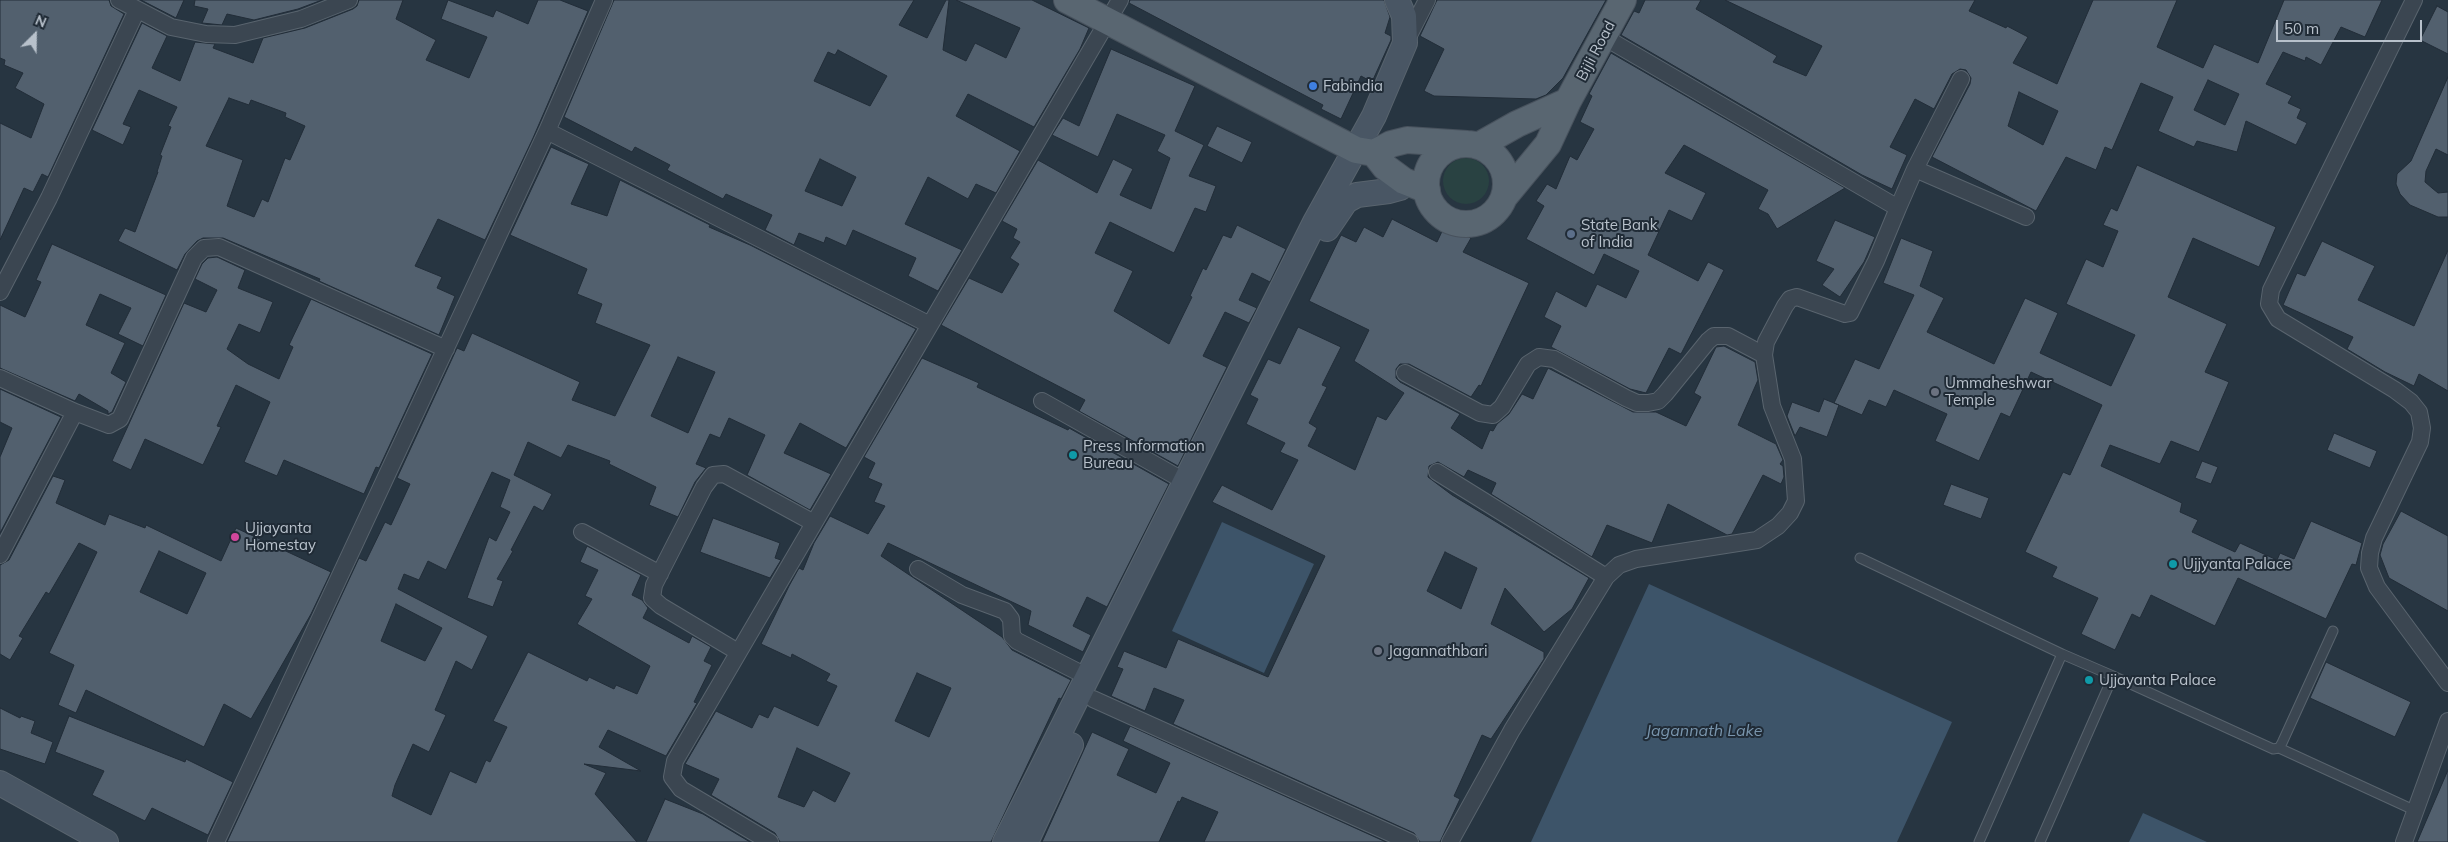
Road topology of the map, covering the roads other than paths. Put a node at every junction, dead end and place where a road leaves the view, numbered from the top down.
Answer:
1 (119, 0) edge
2 (1067, 0) edge
3 (1120, 0) edge
4 (1397, 0) edge
5 (1427, 0) edge
6 (1623, 0) edge
7 (2414, 0) edge
8 (344, 1) edge
9 (598, 1) edge
10 (137, 10) junction
11 (1108, 24) junction
12 (1604, 37) junction
13 (1405, 43) junction
14 (1961, 79) dead end
15 (1568, 101) junction
16 (547, 131) junction
17 (1472, 145) junction
18 (1365, 152) junction
19 (1915, 169) junction
20 (1417, 186) junction
21 (1505, 196) junction
22 (1898, 208) junction
23 (2026, 218) dead end
24 (0, 292) edge
25 (930, 325) junction
26 (446, 349) junction
27 (1764, 355) junction
28 (1405, 373) dead end
29 (0, 378) edge
30 (1042, 401) dead end
31 (75, 412) junction
32 (1437, 472) dead end
33 (1186, 482) junction
34 (814, 523) junction
35 (582, 532) dead end
36 (0, 555) edge
37 (1860, 558) dead end
38 (918, 569) dead end
39 (660, 574) junction
40 (1606, 577) junction
41 (2333, 631) dead end
42 (738, 652) junction
43 (2062, 654) junction
44 (2430, 658) junction
45 (2448, 667) edge
46 (2113, 676) junction
47 (2448, 683) edge
48 (1090, 688) junction
49 (2448, 721) edge
50 (2279, 748) junction
51 (0, 783) edge
52 (2416, 811) junction
53 (106, 842) edge
54 (216, 842) edge
55 (770, 842) edge
56 (1005, 842) edge
57 (1026, 842) edge
58 (1410, 842) edge
59 (1450, 842) edge
60 (1979, 842) edge
61 (2040, 842) edge
62 (2404, 842) edge

1 - 10 street
2 - 11 main road
3 - 11 street
4 - 13 street
5 - 13 street
6 - 12 main road, Bijli Road
7 - 44 street
8 - 10 street
9 - 16 street
10 - 24 street
11 - 18 main road
11 - 25 street
12 - 15 main road, Bijli Road
12 - 22 street
13 - 18 street
14 - 19 street
15 - 17 main road
15 - 21 main road, Bijli Road
16 - 25 street
16 - 26 street
17 - 18 main road
17 - 20 main road
17 - 21 main road
18 - 20 main road
18 - 33 street
19 - 22 street
19 - 23 street
20 - 21 main road
20 - 48 street
22 - 27 street
25 - 34 street
26 - 31 street
26 - 54 street
27 - 28 street
27 - 40 street
29 - 31 street
30 - 33 street
31 - 36 street
32 - 40 street
33 - 48 street
34 - 39 street
34 - 42 street
35 - 39 street
37 - 43 lane
38 - 48 street
39 - 42 street
40 - 59 street
41 - 50 lane
42 - 55 street
43 - 46 lane
43 - 60 lane
44 - 45 street
44 - 47 street
46 - 50 lane
46 - 61 lane
48 - 56 street
48 - 57 street
48 - 58 street
49 - 52 street
50 - 52 lane
51 - 53 street
52 - 62 street

